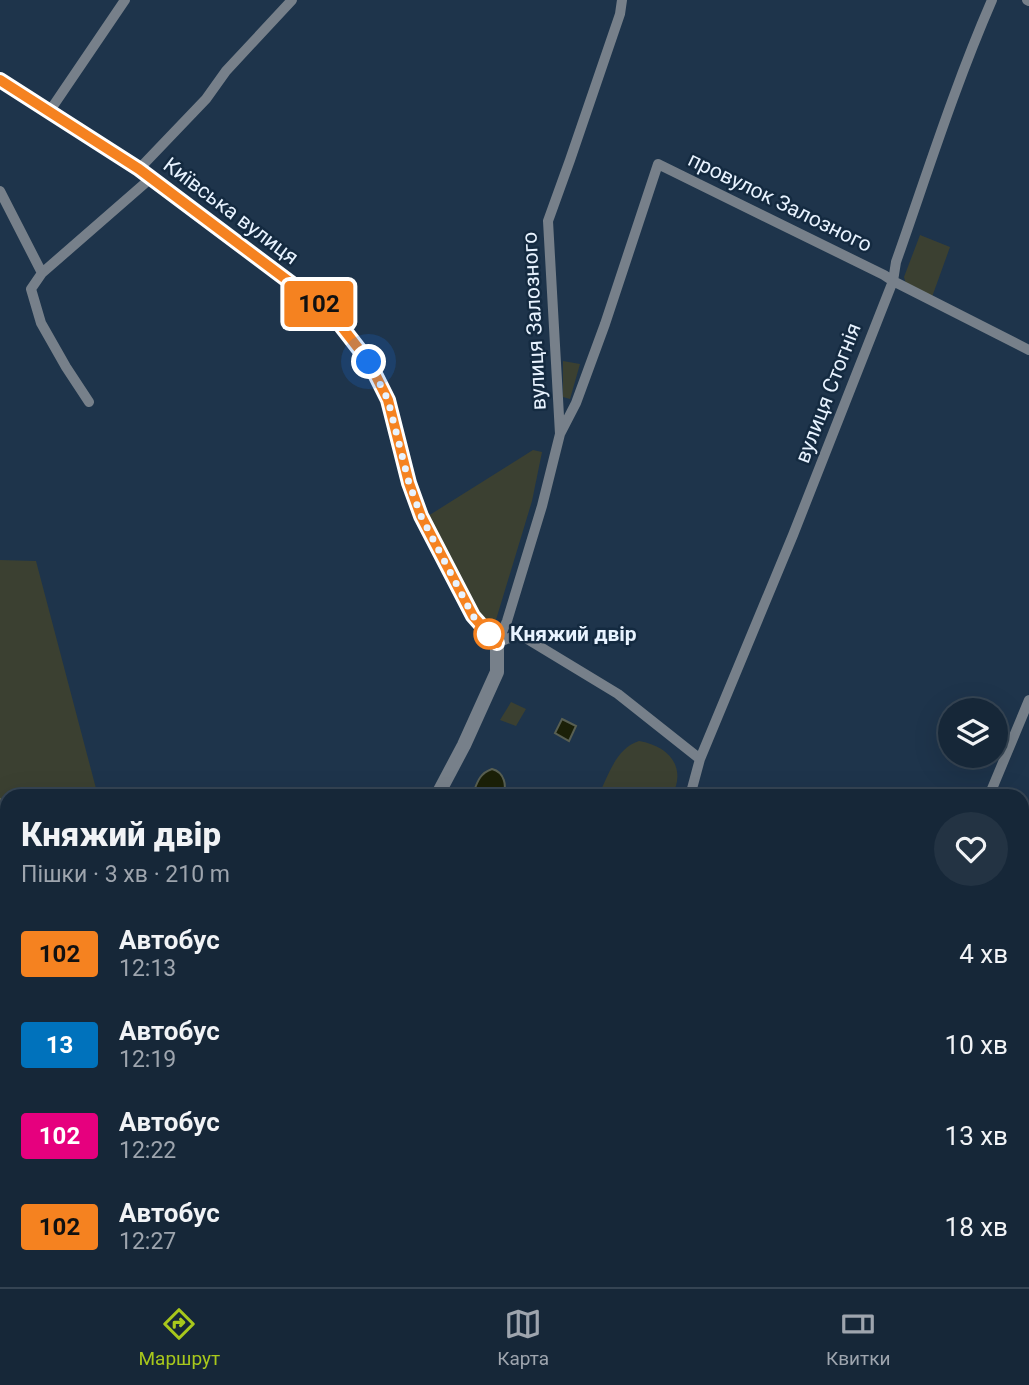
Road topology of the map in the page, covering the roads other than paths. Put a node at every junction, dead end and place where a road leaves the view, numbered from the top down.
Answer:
1 (125, 0) edge
2 (292, 0) edge
3 (622, 0) edge
4 (992, 0) edge
5 (0, 80) edge
6 (48, 112) junction
7 (145, 173) junction
8 (0, 191) edge
9 (42, 273) junction
10 (892, 281) junction
11 (1029, 350) edge
12 (89, 402) dead end
13 (560, 434) junction
14 (497, 643) junction
15 (1029, 700) edge
16 (700, 759) junction
17 (441, 789) edge
18 (692, 789) edge
19 (992, 789) edge

1 - 6 street
2 - 7 street
3 - 13 street, вулиця Залозного
4 - 10 street, вулиця Стогнія
5 - 6 street, Київська вулиця
6 - 7 street, Київська вулиця
7 - 9 street
7 - 14 street, Київська вулиця
8 - 9 street
9 - 12 street
10 - 11 street, провулок Залозного
10 - 13 street, провулок Залозного
10 - 16 street, вулиця Стогнія
13 - 14 street, вулиця Залозного
14 - 16 street
14 - 17 street
15 - 19 street
16 - 18 street, вулиця Стогнія

